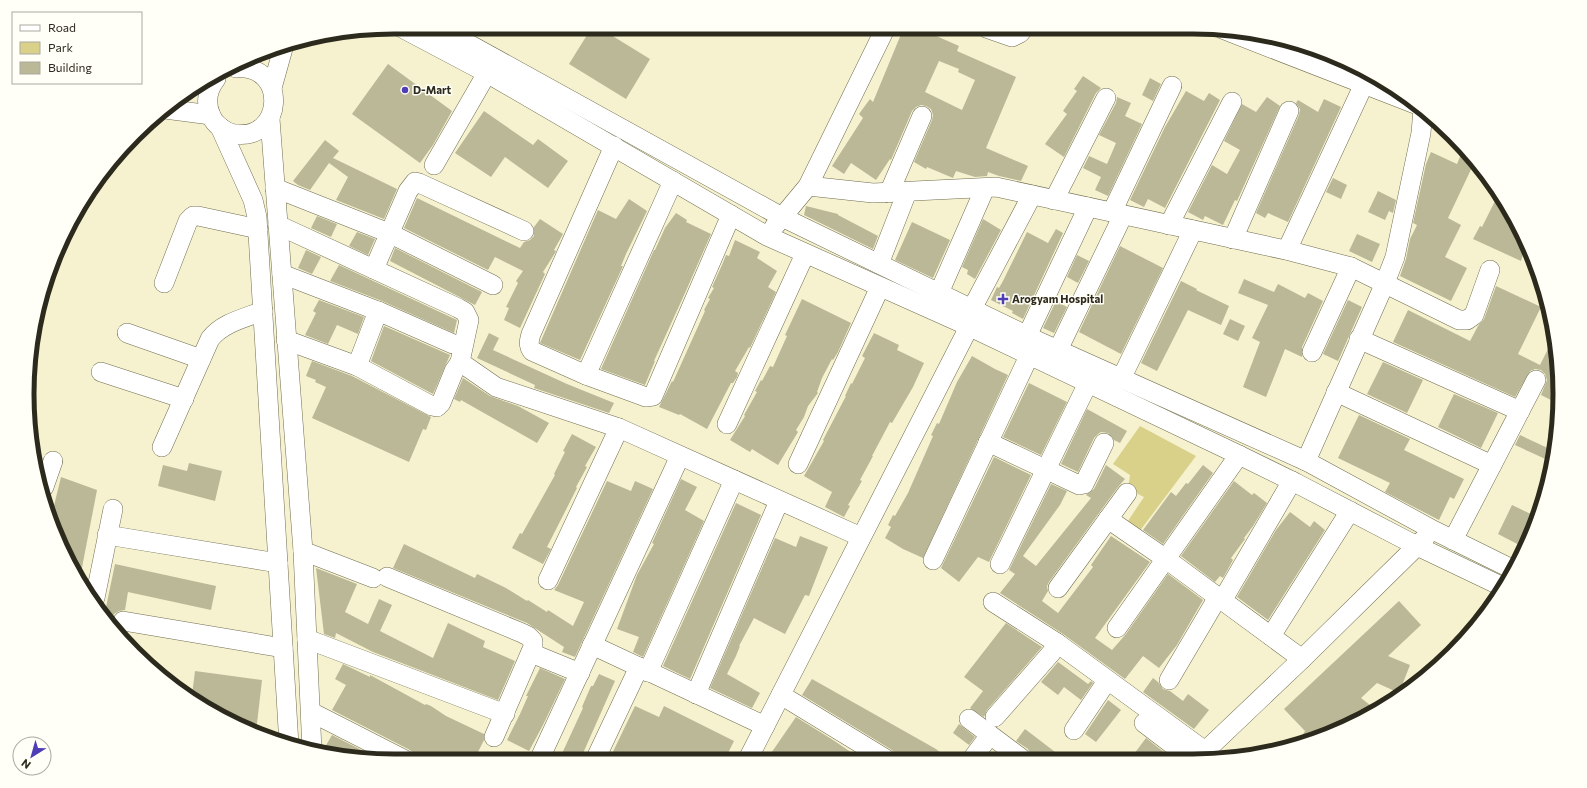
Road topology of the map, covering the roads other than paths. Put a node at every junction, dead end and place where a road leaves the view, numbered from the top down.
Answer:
1 (413, 34) edge
2 (451, 34) edge
3 (883, 34) edge
4 (1003, 34) edge
5 (1018, 34) edge
6 (1276, 44) edge
7 (282, 52) edge
8 (248, 65) edge
9 (487, 73) junction
10 (212, 83) edge
11 (1364, 84) junction
12 (1172, 86) dead end
13 (272, 88) junction
14 (1394, 96) edge
15 (1106, 98) dead end
16 (1232, 102) dead end
17 (172, 111) edge
18 (1289, 111) dead end
19 (922, 116) dead end
20 (1422, 117) edge
21 (270, 118) junction
22 (215, 121) junction
23 (614, 146) junction
24 (434, 165) dead end
25 (673, 181) junction
26 (808, 186) junction
27 (275, 188) junction
28 (985, 188) junction
29 (898, 192) junction
30 (1032, 195) junction
31 (1054, 200) junction
32 (1088, 207) junction
33 (1118, 214) junction
34 (731, 215) junction
35 (782, 217) junction
36 (278, 225) junction
37 (1169, 225) junction
38 (258, 229) junction
39 (1193, 230) junction
40 (524, 231) dead end
41 (389, 233) junction
42 (767, 236) junction
43 (1234, 239) junction
44 (1287, 250) junction
45 (805, 254) junction
46 (879, 264) junction
47 (1351, 267) junction
48 (374, 269) junction
49 (1490, 270) dead end
50 (282, 274) junction
51 (164, 283) dead end
52 (1385, 283) junction
53 (493, 285) dead end
54 (880, 287) junction
55 (939, 293) junction
56 (263, 311) junction
57 (378, 311) junction
58 (968, 320) junction
59 (127, 333) dead end
60 (1027, 336) junction
61 (1359, 339) junction
62 (286, 340) junction
63 (452, 344) dead end
64 (1058, 350) junction
65 (1312, 352) dead end
66 (1029, 356) junction
67 (201, 359) junction
68 (460, 362) junction
69 (357, 366) junction
70 (101, 372) dead end
71 (586, 375) junction
72 (1121, 378) junction
73 (1536, 380) dead end
74 (1088, 383) junction
75 (1336, 392) junction
76 (184, 399) junction
77 (1520, 411) junction
78 (727, 424) dead end
79 (619, 428) junction
80 (988, 442) junction
81 (1104, 443) dead end
82 (162, 447) dead end
83 (1239, 455) junction
84 (680, 456) junction
85 (53, 461) dead end
86 (1306, 461) junction
87 (798, 464) dead end
88 (1492, 465) junction
89 (1046, 469) junction
90 (734, 480) junction
91 (1292, 481) junction
92 (45, 483) edge
93 (1127, 493) dead end
94 (779, 501) junction
95 (113, 509) dead end
96 (1350, 511) junction
97 (1108, 519) junction
98 (1433, 530) junction
99 (108, 535) junction
100 (862, 537) junction
101 (1453, 540) junction
102 (1417, 546) junction
103 (303, 551) junction
104 (1166, 558) junction
105 (933, 560) dead end
106 (278, 563) junction
107 (1000, 564) dead end
108 (1509, 567) edge
109 (548, 580) dead end
110 (1499, 584) edge
111 (1058, 588) dead end
112 (96, 595) edge
113 (1220, 599) junction
114 (993, 602) dead end
115 (123, 621) dead end
116 (1117, 628) dead end
117 (1271, 636) junction
118 (307, 639) junction
119 (592, 645) junction
120 (283, 648) junction
121 (1055, 648) junction
122 (531, 653) junction
123 (1302, 659) junction
124 (643, 669) junction
125 (580, 673) junction
126 (1169, 680) dead end
127 (1104, 685) junction
128 (696, 694) junction
129 (781, 695) junction
130 (311, 712) junction
131 (505, 714) junction
132 (995, 717) dead end
133 (969, 719) dead end
134 (765, 726) junction
135 (1074, 730) dead end
136 (990, 735) junction
137 (494, 737) dead end
138 (289, 738) edge
139 (312, 744) edge
140 (394, 754) edge
141 (542, 754) edge
142 (598, 754) edge
143 (751, 754) edge
144 (878, 754) edge
145 (976, 754) edge
146 (1016, 754) edge
147 (1194, 754) edge
148 (1199, 754) edge

1 - 9 street
2 - 35 street
3 - 26 street
4 - 5 street
6 - 11 street
7 - 13 street
8 - 13 street
9 - 23 street
9 - 24 street
10 - 22 street
11 - 14 street
11 - 44 street
12 - 33 street
13 - 21 street
15 - 31 street
16 - 37 street
17 - 22 street
18 - 43 street
19 - 29 street
20 - 52 street
21 - 22 street
21 - 27 street
22 - 38 street
23 - 25 street
23 - 71 street
25 - 34 street
25 - 71 street
26 - 29 street
26 - 35 street
27 - 36 street
27 - 41 street
28 - 29 street
28 - 30 street
28 - 55 street
29 - 46 street
30 - 31 street
30 - 58 street
31 - 32 street
32 - 33 street
32 - 60 street
33 - 37 street
33 - 64 street
34 - 42 street
34 - 71 street
35 - 42 street
35 - 46 street
36 - 48 street
36 - 50 street
37 - 39 street
38 - 51 street
38 - 56 street
39 - 43 street
39 - 72 street
40 - 41 street
41 - 48 street
41 - 53 street
42 - 45 street
43 - 44 street
44 - 47 street
45 - 54 street
45 - 78 street
46 - 55 street
47 - 52 street
47 - 65 street
48 - 68 street
49 - 52 street
50 - 57 street
50 - 62 street
52 - 61 street
54 - 58 street
54 - 87 street
55 - 58 street
56 - 67 street
56 - 106 street
57 - 63 street
57 - 69 street
58 - 60 street
58 - 66 street
58 - 100 street
59 - 67 street
60 - 64 street
61 - 75 street
61 - 77 street
62 - 69 street
62 - 103 street
64 - 72 street
66 - 74 street
66 - 80 street
67 - 76 street
68 - 69 street
68 - 79 street
70 - 76 street
72 - 86 street
73 - 77 street
74 - 83 street
74 - 89 street
75 - 86 street
75 - 88 street
76 - 82 street
77 - 88 street
79 - 84 street
79 - 109 street
80 - 89 street
80 - 105 street
81 - 89 street
83 - 91 street
83 - 104 street
84 - 90 street
84 - 119 street
85 - 92 street
86 - 98 street
88 - 101 street
89 - 107 street
90 - 94 street
90 - 124 street
91 - 96 street
91 - 113 street
93 - 97 street
94 - 100 street
94 - 128 street
95 - 99 street
96 - 102 street
96 - 117 street
97 - 104 street
97 - 111 street
98 - 101 street
98 - 102 street
99 - 106 street
99 - 112 street
100 - 129 street
101 - 108 street
102 - 110 street
102 - 123 street
103 - 118 street
103 - 122 street
104 - 113 street
104 - 116 street
106 - 120 street
113 - 117 street
113 - 126 street
114 - 121 street
115 - 120 street
117 - 123 street
118 - 130 street
118 - 131 street
119 - 124 street
119 - 125 street
120 - 138 street
121 - 127 street
121 - 132 street
122 - 125 street
122 - 131 street
123 - 148 street
124 - 128 street
124 - 142 street
125 - 141 street
127 - 135 street
127 - 147 street
128 - 134 street
129 - 134 street
129 - 144 street
130 - 139 street
130 - 140 street
131 - 137 street
133 - 136 street
134 - 143 street
136 - 145 street
136 - 146 street

